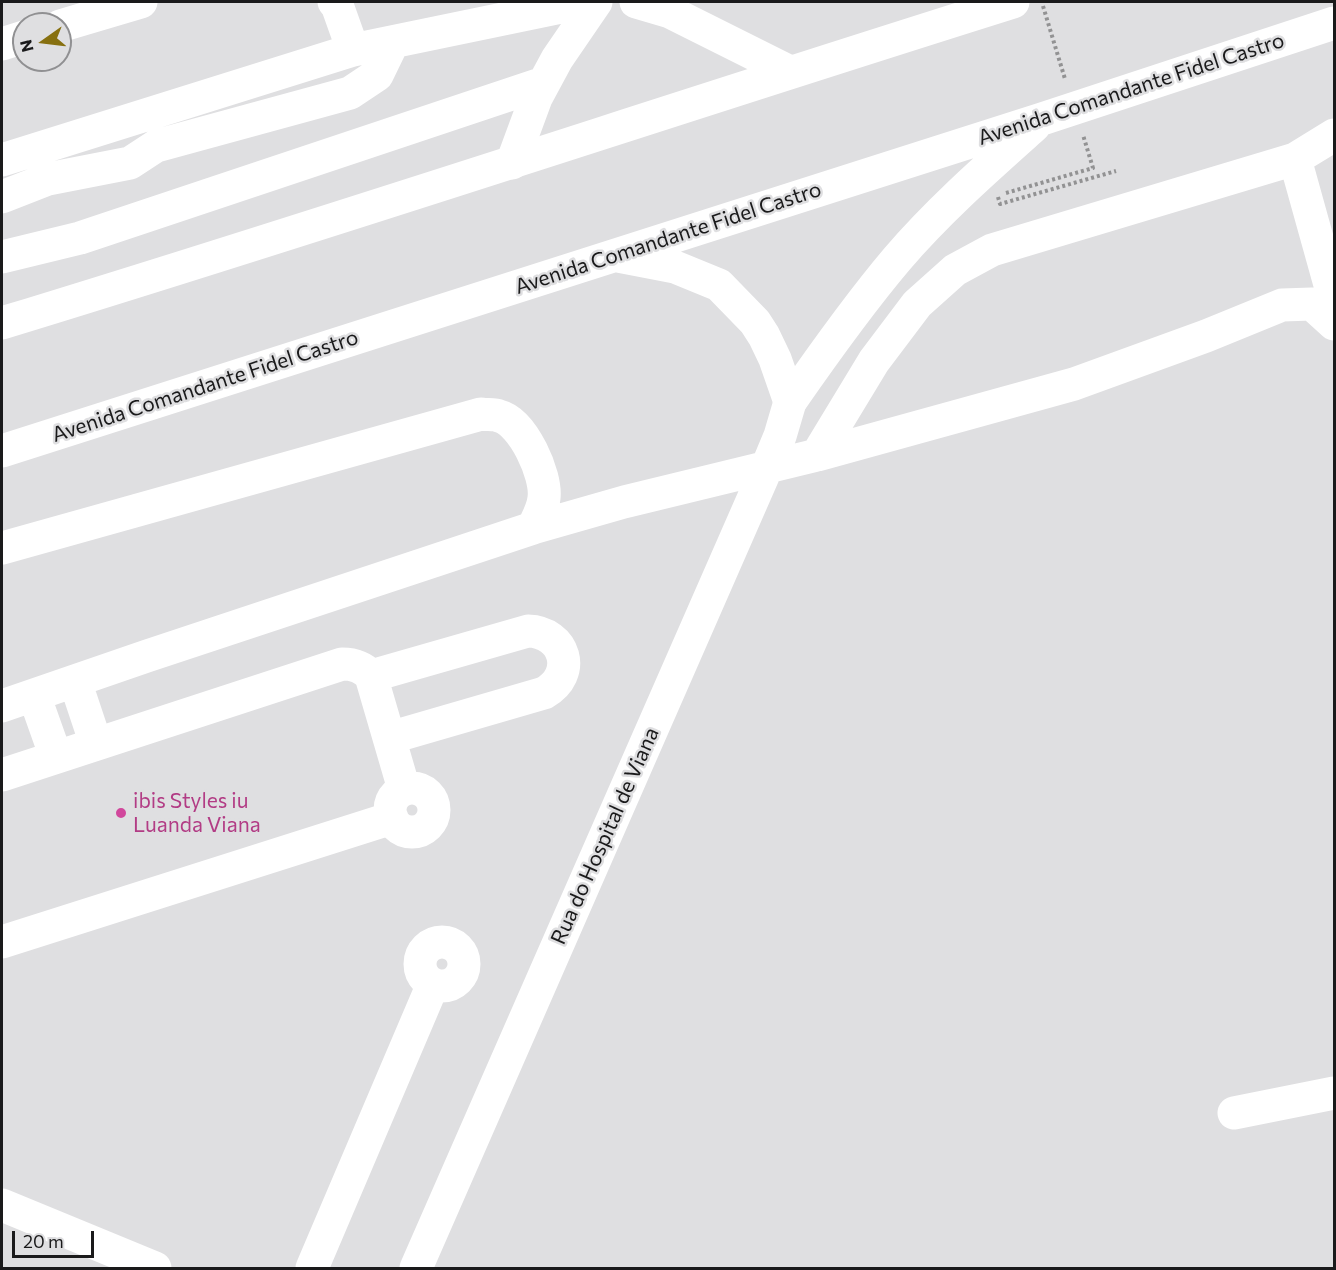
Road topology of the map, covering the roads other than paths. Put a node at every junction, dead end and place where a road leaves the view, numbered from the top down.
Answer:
1 (141, 2) edge
2 (334, 2) edge
3 (585, 2) edge
4 (596, 2) edge
5 (636, 2) edge
6 (1013, 2) edge
7 (72, 22) edge
8 (1335, 23) edge
9 (393, 42) junction
10 (353, 50) junction
11 (790, 72) junction
12 (544, 83) junction
13 (1042, 119) junction
14 (1335, 135) edge
15 (3, 154) edge
16 (1295, 159) junction
17 (512, 163) junction
18 (2, 197) edge
19 (614, 255) junction
20 (2, 258) edge
21 (1335, 299) edge
22 (2, 323) edge
23 (1335, 324) edge
24 (790, 402) junction
25 (2, 451) edge
26 (817, 455) junction
27 (766, 467) junction
28 (533, 528) junction
29 (2, 548) edge
30 (371, 676) junction
31 (75, 681) junction
32 (34, 695) junction
33 (2, 706) edge
34 (389, 738) junction
35 (96, 744) junction
36 (56, 757) junction
37 (2, 775) edge
38 (2, 942) edge
39 (433, 984) dead end
40 (1335, 1093) edge
41 (1234, 1113) dead end
42 (2, 1205) edge
43 (155, 1269) edge
44 (312, 1269) edge
45 (416, 1269) edge

1 - 7 main road
2 - 10 main road
3 - 9 main road
4 - 12 main road
5 - 11 main road
6 - 11 main road
8 - 13 main road, Avenida Comandante Fidel Castro
9 - 10 main road
9 - 18 main road
10 - 15 main road
11 - 17 main road
12 - 17 main road
12 - 20 main road
13 - 19 main road, Avenida Comandante Fidel Castro
13 - 24 main road, Rua do Hospital de Viana
14 - 16 main road
16 - 21 main road
16 - 26 main road
17 - 22 main road
19 - 24 main road
19 - 25 main road, Avenida Comandante Fidel Castro
23 - 26 main road
24 - 27 main road, Rua do Hospital de Viana
26 - 27 main road
27 - 28 main road
27 - 45 main road, Rua do Hospital de Viana
28 - 29 main road
28 - 31 main road
30 - 34 main road
30 - 34 main road
30 - 35 main road
31 - 32 main road
31 - 35 main road
32 - 33 main road
32 - 36 main road
34 - 38 main road
35 - 36 main road
36 - 37 main road
39 - 44 main road
40 - 41 main road
42 - 43 main road

